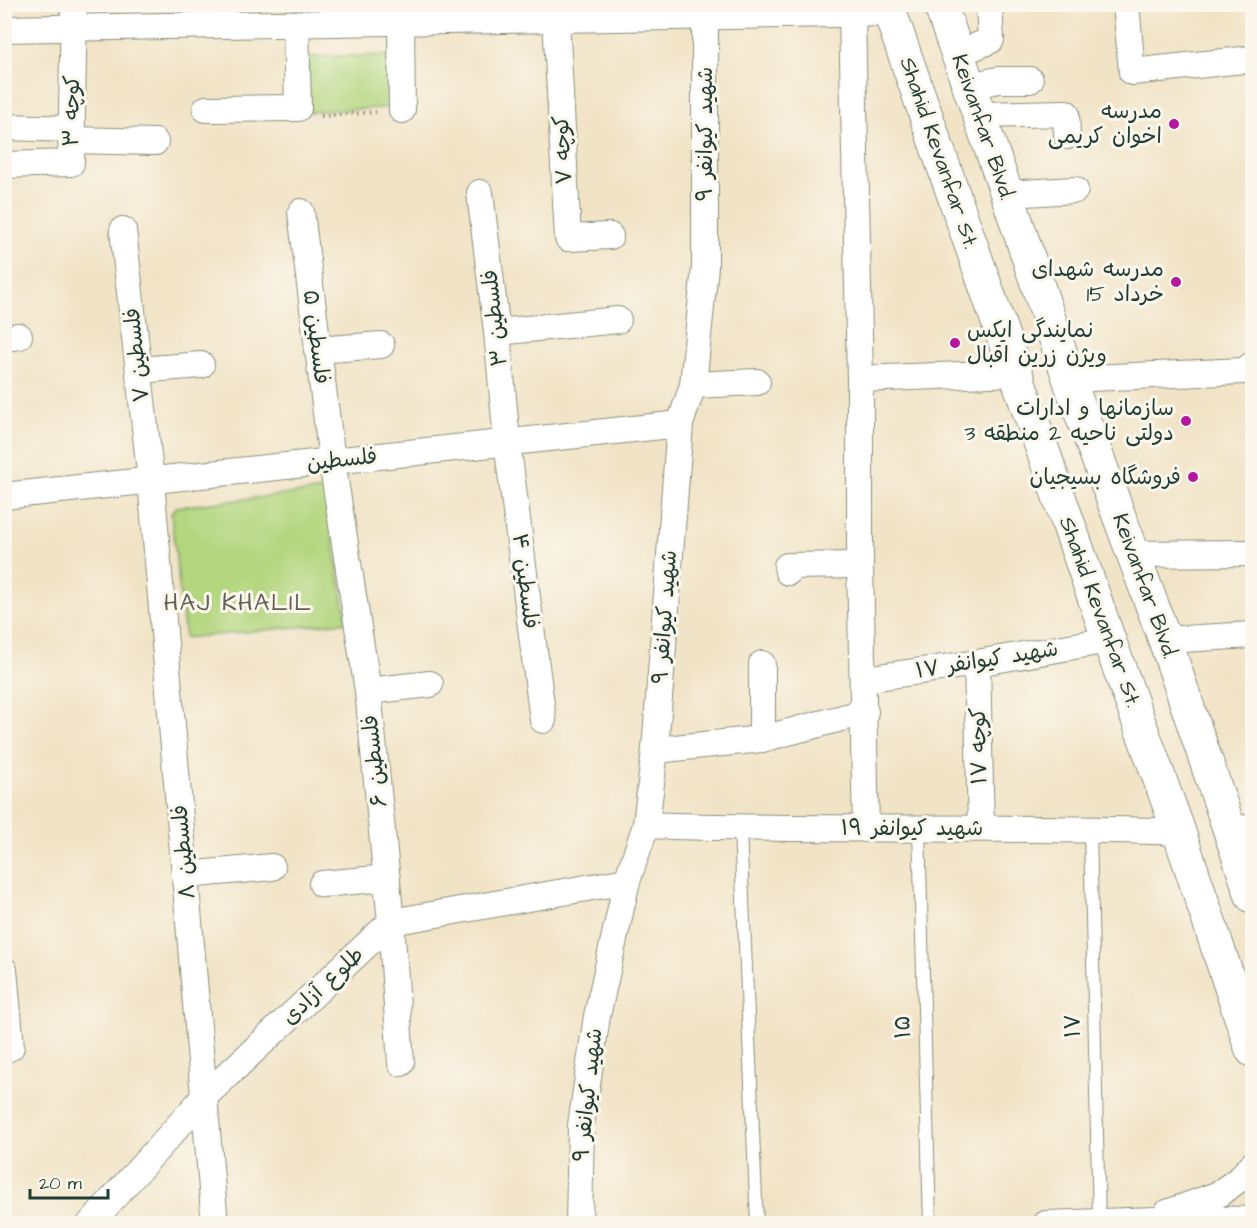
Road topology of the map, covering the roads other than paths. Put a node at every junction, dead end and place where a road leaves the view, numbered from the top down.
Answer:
1 (940, 4) edge
2 (989, 4) edge
3 (1126, 4) edge
4 (888, 9) edge
5 (705, 10) edge
6 (523, 12) edge
7 (241, 14) edge
8 (359, 14) edge
9 (852, 14) junction
10 (74, 16) edge
11 (556, 19) junction
12 (401, 22) junction
13 (296, 24) junction
14 (4, 29) edge
15 (958, 54) junction
16 (1252, 59) edge
17 (1030, 80) dead end
18 (974, 101) junction
19 (206, 109) dead end
20 (402, 110) road end
21 (4, 127) edge
22 (72, 135) junction
23 (1067, 136) dead end
24 (155, 142) dead end
25 (4, 165) edge
26 (1075, 190) dead end
27 (480, 193) dead end
28 (1007, 194) junction
29 (301, 212) dead end
30 (123, 230) dead end
31 (610, 236) dead end
32 (618, 320) dead end
33 (497, 332) junction
34 (381, 345) dead end
35 (317, 350) junction
36 (201, 364) dead end
37 (1252, 365) edge
38 (139, 370) junction
39 (1015, 373) junction
40 (860, 379) junction
41 (1069, 379) junction
42 (757, 382) dead end
43 (693, 385) junction
44 (680, 424) junction
45 (507, 442) junction
46 (332, 461) junction
47 (151, 481) junction
48 (4, 496) edge
49 (1252, 552) edge
50 (1133, 554) junction
51 (860, 565) junction
52 (788, 572) dead end
53 (1252, 635) edge
54 (1109, 640) junction
55 (1165, 640) junction
56 (977, 663) junction
57 (762, 664) dead end
58 (864, 679) junction
59 (430, 684) dead end
60 (368, 692) junction
61 (865, 712) junction
62 (543, 720) dead end
63 (762, 739) junction
64 (655, 750) junction
65 (646, 825) junction
66 (981, 828) junction
67 (740, 829) junction
68 (866, 829) junction
69 (1090, 829) junction
70 (1241, 829) edge
71 (919, 830) junction
72 (1179, 832) junction
73 (272, 867) dead end
74 (186, 875) junction
75 (387, 878) junction
76 (627, 881) junction
77 (322, 884) dead end
78 (1252, 896) edge
79 (391, 922) junction
80 (4, 970) edge
81 (8, 1049) edge
82 (1252, 1050) edge
83 (401, 1063) dead end
84 (205, 1096) junction
85 (1252, 1165) edge
86 (1252, 1220) edge
87 (1099, 1222) edge
88 (1141, 1222) edge
89 (90, 1224) edge
90 (215, 1224) edge
91 (579, 1224) edge
92 (757, 1224) edge
93 (930, 1224) edge
94 (1046, 1224) edge

1 - 15 main road, Keivanfar Blvd.
2 - 15 street
3 - 16 street
4 - 9 street
4 - 39 main road, Shahid Kevanfar St.
5 - 9 street
5 - 11 street
5 - 43 street, شهید کیوانفر ۹
6 - 11 street
6 - 12 street
7 - 10 street
7 - 13 street
8 - 12 street
8 - 13 street
9 - 40 street
10 - 14 street
10 - 22 street, کوچه ۳
11 - 31 street, کوچه ۷
12 - 20 street
13 - 19 street
15 - 18 main road, Keivanfar Blvd.
17 - 18 street
18 - 23 street
18 - 28 main road, Keivanfar Blvd.
21 - 22 street
22 - 24 street
22 - 25 street, کوچه ۳
26 - 28 street
27 - 33 street, فلسطین ۳
28 - 41 main road, Keivanfar Blvd.
29 - 35 street, فلسطین ۵
30 - 38 street, فلسطین ۷
32 - 33 street
33 - 45 street, فلسطین ۳
34 - 35 street
35 - 46 street, فلسطین ۵
36 - 38 street
37 - 41 street
38 - 47 street, فلسطین ۷
39 - 40 street
39 - 54 main road, Shahid Kevanfar St.
40 - 51 street
41 - 50 main road, Keivanfar Blvd.
42 - 43 street
43 - 44 street, شهید کیوانفر ۹
44 - 45 street, فلسطین
44 - 64 street, شهید کیوانفر ۹
45 - 46 street, فلسطین
45 - 62 street, فلسطین ۴
46 - 47 street, فلسطین
46 - 60 street, فلسطین ۶
47 - 48 street, فلسطین
47 - 74 street, فلسطین ۸
49 - 50 street
50 - 55 main road, Keivanfar Blvd.
51 - 52 street
51 - 58 street
53 - 55 street
54 - 56 street, شهید کیوانفر ۱۷
54 - 72 main road, Shahid Kevanfar St.
55 - 70 main road, Keivanfar Blvd.
56 - 58 street, شهید کیوانفر ۱۷
56 - 66 street, کوچه ۱۷
57 - 63 street
58 - 61 street
59 - 60 street
60 - 75 street, فلسطین ۶
61 - 63 street
61 - 68 street
63 - 64 street
64 - 65 street, شهید کیوانفر ۹
65 - 67 street, شهید کیوانفر ۱۹
65 - 76 street, شهید کیوانفر ۹
66 - 69 street, شهید کیوانفر ۱۹
66 - 71 street, شهید کیوانفر ۱۹
67 - 68 street, شهید کیوانفر ۱۹
67 - 92 lane
68 - 71 street, شهید کیوانفر ۱۹
69 - 72 street, شهید کیوانفر ۱۹
69 - 87 lane, ۱۷
70 - 78 main road, Keivanfar Blvd.
71 - 93 lane, ۱۵
72 - 82 main road, Shahid Kevanfar St.
73 - 74 street
74 - 84 street, فلسطین ۸
75 - 77 street
75 - 79 street, فلسطین ۶
76 - 79 street
76 - 91 street, شهید کیوانفر ۹
79 - 83 street, فلسطین ۶
79 - 84 street, طلوع آزادی
80 - 81 street
84 - 89 street, طلوع آزادی
84 - 90 street, فلسطین ۸
85 - 88 street
86 - 88 street
87 - 88 street
87 - 94 street

